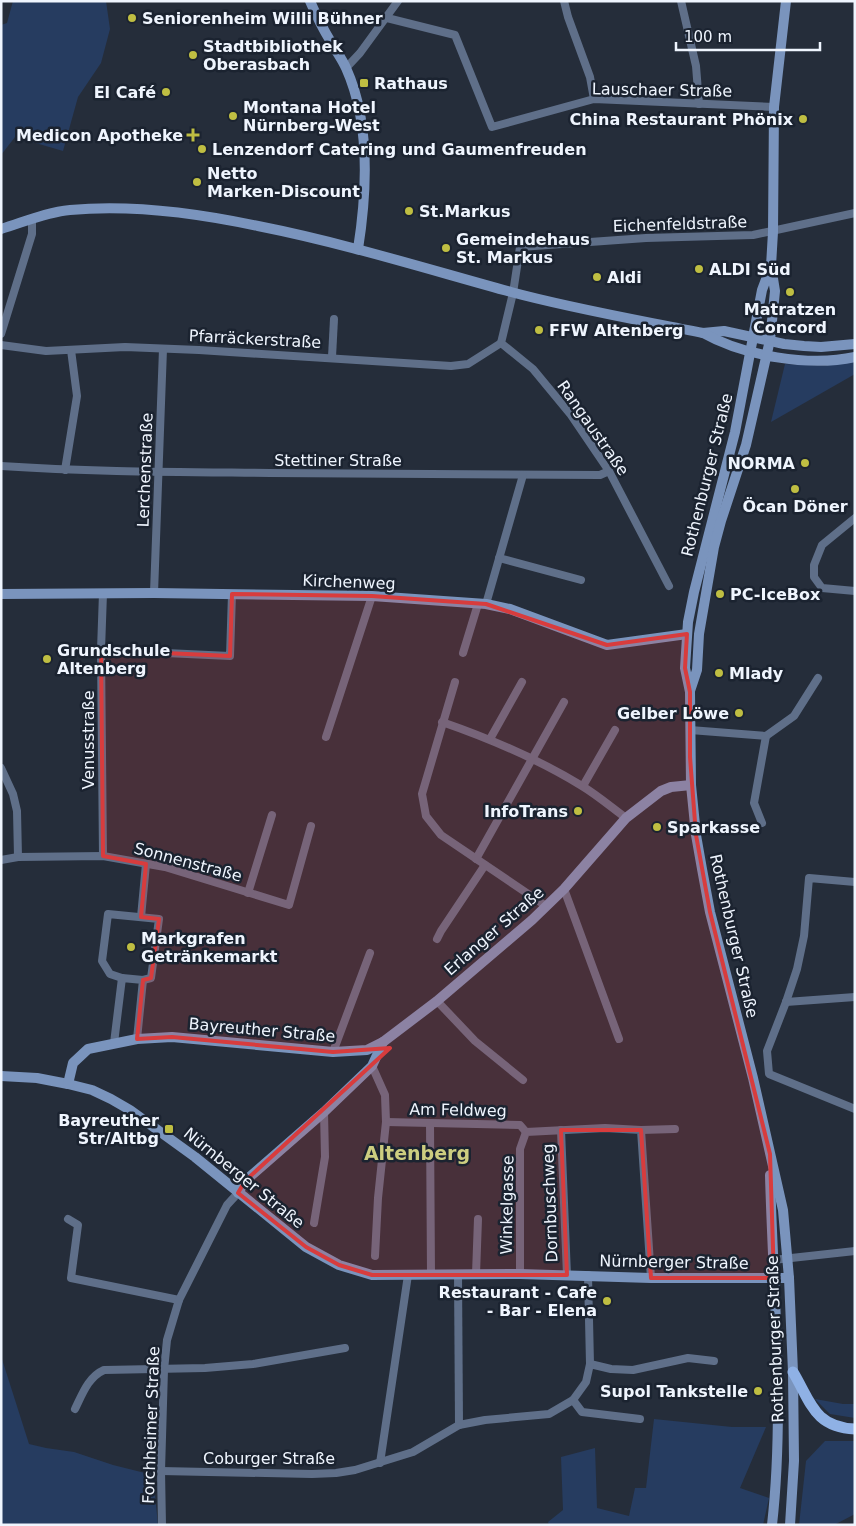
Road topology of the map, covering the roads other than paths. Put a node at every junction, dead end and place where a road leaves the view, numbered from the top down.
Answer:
1 (310, 1) edge
2 (398, 1) edge
3 (564, 1) edge
4 (681, 1) edge
5 (786, 1) edge
6 (793, 1) edge
7 (786, 16) junction
8 (387, 18) junction
9 (346, 68) junction
10 (594, 99) junction
11 (699, 104) junction
12 (774, 107) junction
13 (855, 213) edge
14 (32, 219) junction
15 (1, 229) edge
16 (773, 232) junction
17 (358, 249) junction
18 (771, 266) junction
19 (513, 293) junction
20 (334, 320) dead end
21 (703, 333) junction
22 (1, 334) edge
23 (754, 337) junction
24 (770, 340) junction
25 (502, 343) junction
26 (1, 344) edge
27 (855, 344) edge
28 (163, 348) junction
29 (71, 350) junction
30 (751, 351) junction
31 (766, 355) junction
32 (855, 357) edge
33 (332, 358) junction
34 (1, 466) edge
35 (65, 470) junction
36 (609, 471) junction
37 (159, 472) junction
38 (523, 475) junction
39 (855, 518) edge
40 (499, 558) junction
41 (581, 580) dead end
42 (669, 586) dead end
43 (855, 591) edge
44 (103, 593) junction
45 (154, 593) junction
46 (1, 594) edge
47 (232, 594) junction
48 (372, 596) junction
49 (482, 604) junction
50 (687, 634) junction
51 (101, 650) junction
52 (462, 653) dead end
53 (818, 678) dead end
54 (455, 682) dead end
55 (522, 682) dead end
56 (690, 692) junction
57 (564, 702) dead end
58 (442, 722) junction
59 (615, 730) dead end
60 (690, 730) junction
61 (766, 736) junction
62 (326, 737) dead end
63 (490, 739) junction
64 (533, 759) junction
65 (1, 768) edge
66 (691, 785) junction
67 (583, 786) junction
68 (272, 815) dead end
69 (626, 818) junction
70 (762, 823) dead end
71 (311, 826) dead end
72 (103, 856) junction
73 (18, 857) junction
74 (476, 859) junction
75 (1, 860) edge
76 (146, 864) junction
77 (485, 865) junction
78 (855, 882) edge
79 (564, 889) junction
80 (248, 892) junction
81 (546, 906) junction
82 (141, 917) junction
83 (437, 940) dead end
84 (370, 953) dead end
85 (122, 978) junction
86 (143, 980) junction
87 (855, 997) edge
88 (437, 1001) junction
89 (786, 1002) junction
90 (136, 1039) junction
91 (619, 1039) dead end
92 (383, 1042) junction
93 (114, 1043) junction
94 (333, 1052) junction
95 (372, 1066) junction
96 (1, 1076) edge
97 (523, 1080) dead end
98 (68, 1084) junction
99 (855, 1109) edge
100 (324, 1112) junction
101 (386, 1122) junction
102 (430, 1123) junction
103 (675, 1129) dead end
104 (561, 1130) junction
105 (641, 1130) junction
106 (526, 1132) junction
107 (770, 1154) junction
108 (238, 1193) junction
109 (478, 1218) dead end
110 (68, 1219) dead end
111 (314, 1223) dead end
112 (855, 1251) edge
113 (375, 1256) dead end
114 (787, 1259) junction
115 (773, 1260) junction
116 (431, 1273) junction
117 (458, 1274) junction
118 (476, 1274) junction
119 (520, 1274) junction
120 (408, 1275) junction
121 (567, 1275) junction
122 (588, 1275) junction
123 (651, 1278) junction
124 (774, 1278) junction
125 (789, 1278) junction
126 (179, 1300) junction
127 (345, 1348) dead end
128 (714, 1361) dead end
129 (590, 1364) junction
130 (164, 1370) junction
131 (793, 1372) junction
132 (573, 1400) junction
133 (74, 1409) dead end
134 (640, 1419) dead end
135 (460, 1425) junction
136 (855, 1429) edge
137 (380, 1463) junction
138 (161, 1471) junction
139 (790, 1522) edge
140 (772, 1524) edge
141 (162, 1525) edge

1 - 9 street
2 - 8 street
3 - 10 street
4 - 11 street
5 - 7 street, Rothenburger Straße
6 - 7 street, Rothenburger Straße
7 - 12 street, Rothenburger Straße
8 - 9 street
8 - 10 street, Lauschaer Straße
9 - 17 street
10 - 11 street, Lauschaer Straße
11 - 12 street, Lauschaer Straße
12 - 16 street, Rothenburger Straße
13 - 16 street, Eichenfeldstraße
14 - 15 street
14 - 17 street
14 - 22 street
16 - 18 street, Rothenburger Straße
16 - 19 street, Eichenfeldstraße
17 - 19 street
18 - 23 street, Rothenburger Straße
18 - 24 street, Rothenburger Straße
19 - 21 street
19 - 25 street
20 - 33 street
21 - 23 street
21 - 30 street
23 - 24 street
23 - 30 street, Rothenburger Straße
24 - 27 street
24 - 31 street, Rothenburger Straße
25 - 33 street, Pfarräckerstraße
25 - 36 street, Rangaustraße
26 - 29 street, Pfarräckerstraße
28 - 29 street, Pfarräckerstraße
28 - 33 street, Pfarräckerstraße
28 - 37 street, Lerchenstraße
29 - 35 street
30 - 31 street
30 - 50 street, Rothenburger Straße
31 - 32 street
31 - 56 street, Rothenburger Straße
34 - 35 street, Stettiner Straße
35 - 37 street, Stettiner Straße
36 - 38 street, Stettiner Straße
36 - 42 street, Rangaustraße
37 - 38 street, Stettiner Straße
37 - 45 street, Lerchenstraße
38 - 40 street
39 - 43 street
40 - 41 street
40 - 49 street
44 - 45 street, Kirchenweg
44 - 46 street, Kirchenweg
44 - 51 street, Venusstraße
45 - 47 street, Kirchenweg
47 - 48 street, Kirchenweg
47 - 51 street
48 - 49 street, Kirchenweg
48 - 62 street
49 - 50 street, Kirchenweg
49 - 52 street
50 - 56 street, Rothenburger Straße
51 - 72 street, Venusstraße
53 - 61 street
54 - 58 street
55 - 63 street
56 - 60 street, Rothenburger Straße
57 - 64 street
58 - 63 street
58 - 74 street
59 - 67 street
60 - 61 street
60 - 66 street, Rothenburger Straße
61 - 70 street
63 - 64 street
64 - 67 street
64 - 74 street
65 - 73 street
66 - 69 street, Erlanger Straße
66 - 107 street, Rothenburger Straße
67 - 69 street
68 - 80 street, Sonnenstraße
69 - 79 street, Erlanger Straße
71 - 80 street, Sonnenstraße
72 - 73 street, Sonnenstraße
72 - 76 street, Sonnenstraße
73 - 75 street, Sonnenstraße
74 - 77 street
76 - 80 street, Sonnenstraße
76 - 82 street
77 - 81 street
77 - 83 street
78 - 89 street
79 - 81 street, Erlanger Straße
79 - 91 street
81 - 88 street, Erlanger Straße
82 - 85 street
82 - 86 street
84 - 94 street
85 - 86 street
85 - 93 street
86 - 90 street
87 - 89 street
88 - 92 street, Erlanger Straße
88 - 97 street
89 - 99 street
90 - 93 street, Bayreuther Straße
90 - 94 street, Bayreuther Straße
92 - 94 street, Bayreuther Straße
92 - 95 street, Erlanger Straße
93 - 98 street, Bayreuther Straße
95 - 100 street, Erlanger Straße
95 - 101 street
96 - 98 street, Nürnberger Straße
98 - 108 street, Nürnberger Straße
100 - 108 street, Erlanger Straße
100 - 111 street
101 - 102 street, Am Feldweg
101 - 113 street
102 - 106 street, Am Feldweg
102 - 116 street
103 - 105 street
104 - 105 street
104 - 106 street
104 - 121 street, Dornbuschweg
105 - 123 street
106 - 119 street, Winkelgasse
107 - 114 street, Rothenburger Straße
107 - 115 street, Rothenburger Straße
108 - 120 street, Nürnberger Straße
108 - 126 street, Forchheimer Straße
109 - 118 street
110 - 126 street
112 - 114 street
114 - 115 street
114 - 125 street, Rothenburger Straße
115 - 124 street, Rothenburger Straße
116 - 117 street, Nürnberger Straße
116 - 120 street, Nürnberger Straße
117 - 118 street, Nürnberger Straße
117 - 135 street
118 - 119 street, Nürnberger Straße
119 - 121 street, Nürnberger Straße
120 - 137 street
121 - 122 street, Nürnberger Straße
122 - 123 street, Nürnberger Straße
122 - 129 street, Nürnberger Straße
123 - 124 street, Nürnberger Straße
124 - 125 street, Nürnberger Straße
124 - 140 street, Rothenburger Straße
125 - 131 street, Rothenburger Straße
126 - 130 street, Forchheimer Straße
127 - 130 street
128 - 129 street
129 - 132 street, Coburger Straße
130 - 133 street
130 - 138 street, Forchheimer Straße
131 - 136 main road
131 - 139 street, Rothenburger Straße
132 - 134 street
132 - 135 street, Coburger Straße
135 - 137 street, Coburger Straße
137 - 138 street, Coburger Straße
138 - 141 street, Forchheimer Straße

